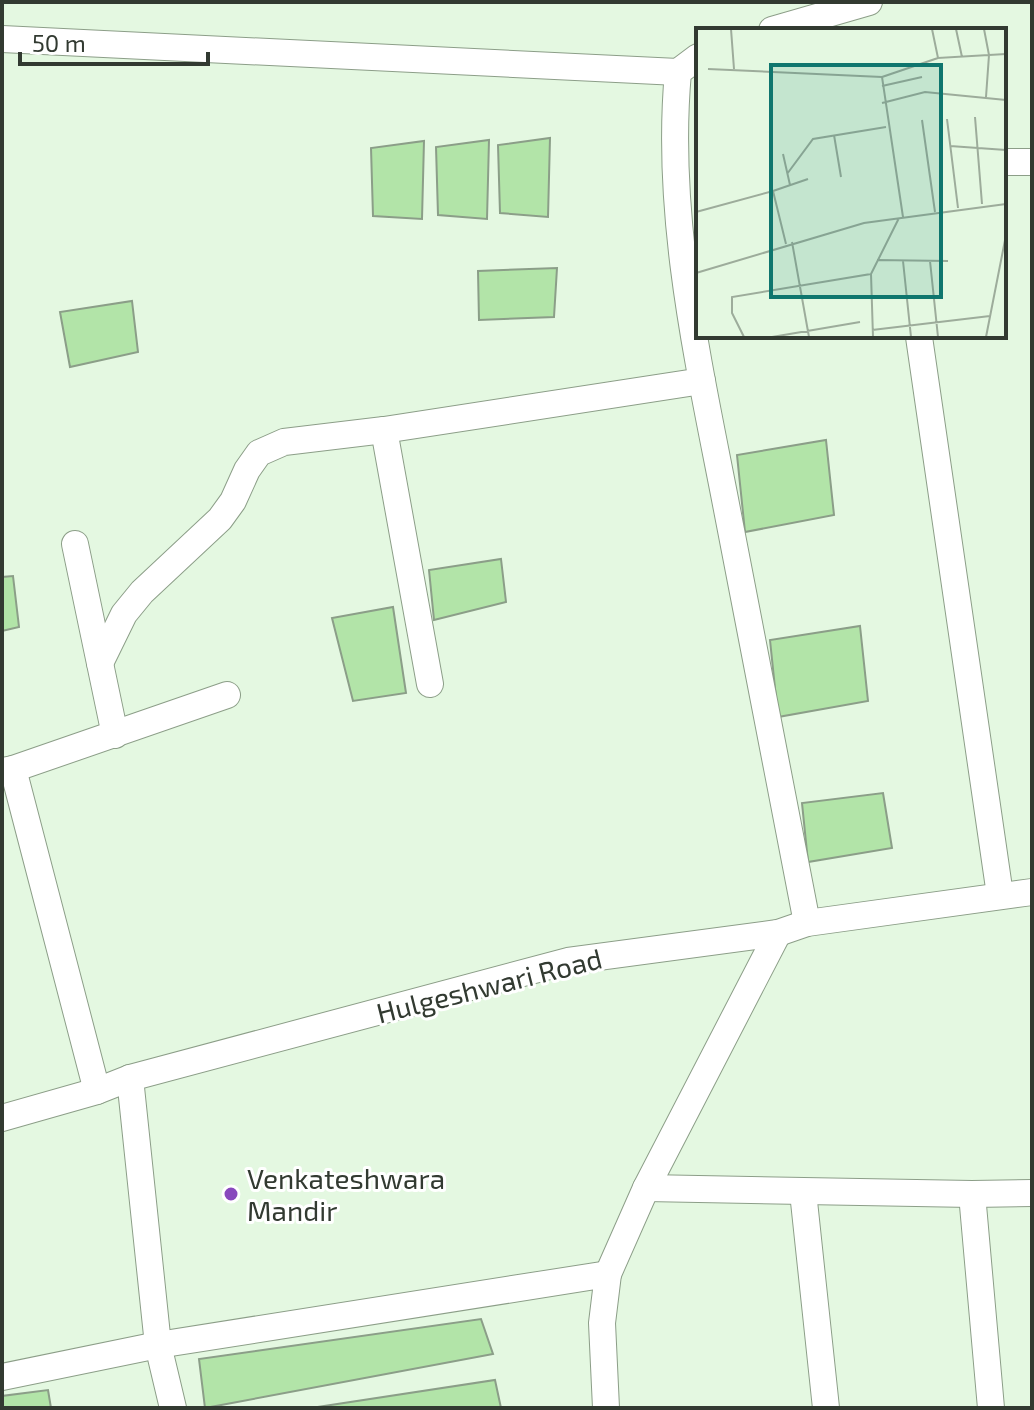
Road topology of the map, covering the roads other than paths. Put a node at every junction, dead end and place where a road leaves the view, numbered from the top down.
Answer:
1 (869, 2) edge
2 (779, 28) edge
3 (2, 39) edge
4 (688, 64) edge
5 (687, 130) edge
6 (1006, 162) edge
7 (1032, 162) edge
8 (689, 228) edge
9 (696, 310) edge
10 (698, 338) edge
11 (919, 338) edge
12 (702, 381) junction
13 (384, 430) junction
14 (75, 544) dead end
15 (100, 663) junction
16 (430, 684) dead end
17 (227, 695) dead end
18 (115, 735) junction
19 (7, 770) edge
20 (1032, 892) edge
21 (1000, 895) junction
22 (807, 923) junction
23 (778, 933) junction
24 (130, 1078) junction
25 (97, 1091) junction
26 (2, 1118) edge
27 (646, 1188) junction
28 (803, 1192) junction
29 (1032, 1193) edge
30 (972, 1194) junction
31 (608, 1274) junction
32 (158, 1345) junction
33 (2, 1377) edge
34 (173, 1408) edge
35 (606, 1408) edge
36 (826, 1408) edge
37 (991, 1408) edge

1 - 2 street
3 - 4 street
4 - 5 street
5 - 8 street
6 - 7 street
8 - 9 street
10 - 12 street
11 - 21 street
12 - 13 street
12 - 22 street
13 - 15 street
13 - 16 street
14 - 15 street
15 - 18 street
17 - 18 street
18 - 19 street
19 - 25 street
20 - 21 street, Hulgeshwari Road
21 - 22 street, Hulgeshwari Road
22 - 23 street, Hulgeshwari Road
23 - 24 street, Hulgeshwari Road
23 - 27 street
24 - 25 street, Hulgeshwari Road
24 - 32 street
25 - 26 street, Hulgeshwari Road
27 - 28 street
27 - 31 street
28 - 30 street
28 - 36 street
29 - 30 street
30 - 37 street
31 - 32 street
31 - 35 street
32 - 33 street
32 - 34 street

